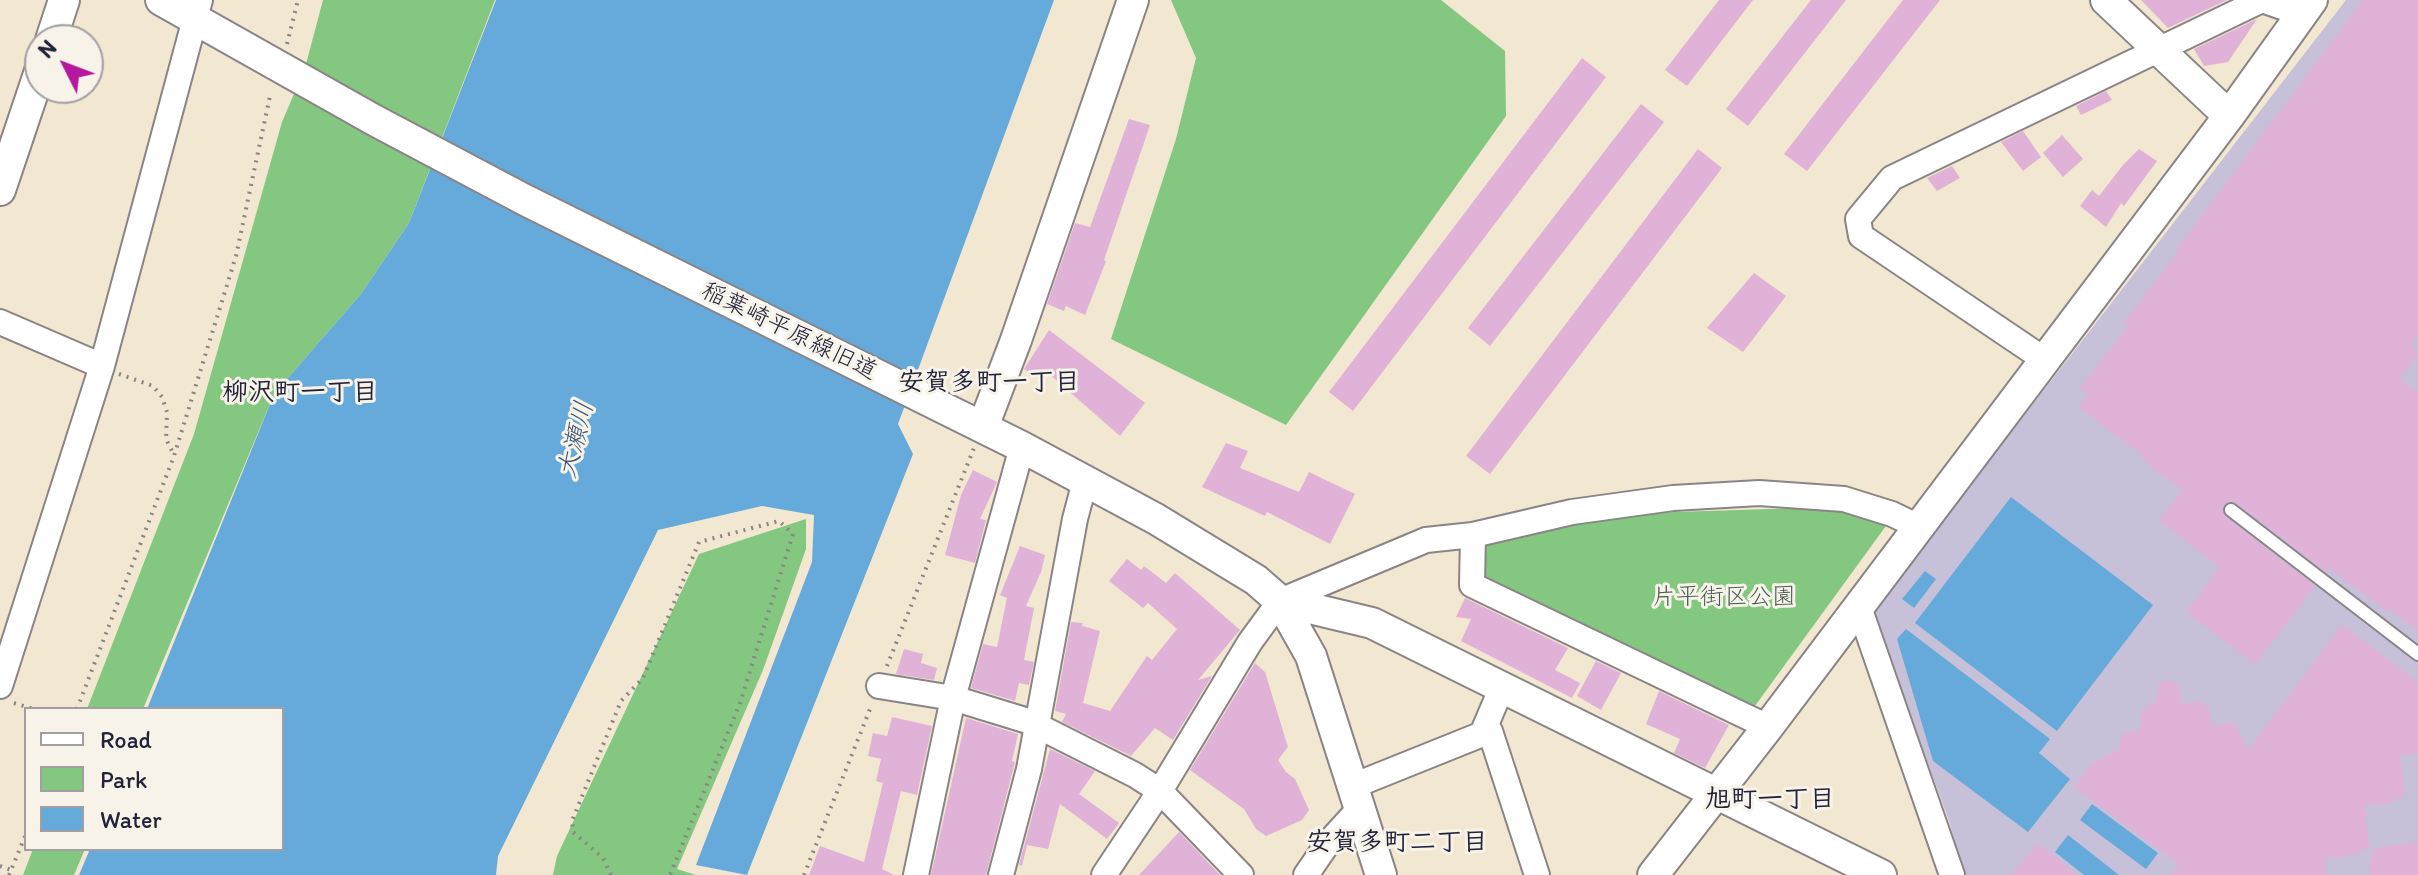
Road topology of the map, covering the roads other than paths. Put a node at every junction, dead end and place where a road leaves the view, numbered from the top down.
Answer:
1 (64, 0) edge
2 (161, 0) edge
3 (1133, 0) edge
4 (2106, 0) edge
5 (2307, 7) edge
6 (198, 10) edge
7 (56, 24) edge
8 (2159, 50) junction
9 (29, 104) edge
10 (2229, 116) junction
11 (0, 190) edge
12 (0, 322) edge
13 (2045, 360) junction
14 (102, 366) junction
15 (983, 427) junction
16 (1022, 447) junction
17 (1085, 481) junction
18 (2231, 510) dead end
19 (1919, 527) junction
20 (1473, 535) junction
21 (1280, 601) junction
22 (1859, 607) junction
23 (2418, 654) edge
24 (879, 686) dead end
25 (1502, 687) junction
26 (6, 694) edge
27 (953, 698) junction
28 (1037, 725) junction
29 (1768, 727) junction
30 (1482, 734) junction
31 (1160, 791) junction
32 (1718, 792) junction
33 (1356, 797) junction
34 (1843, 866) edge
35 (916, 875) edge
36 (1001, 875) edge
37 (1104, 875) edge
38 (1241, 875) edge
39 (1306, 875) edge
40 (1381, 875) edge
41 (1537, 875) edge
42 (1653, 875) edge
43 (1881, 875) edge
44 (1952, 875) edge

1 - 7 street
2 - 6 street, 稲葉崎平原線旧道
3 - 15 street
4 - 8 street
5 - 8 street
5 - 10 street
6 - 14 street
6 - 15 street, 稲葉崎平原線旧道
8 - 10 street
8 - 13 street
9 - 11 street
10 - 13 street
12 - 14 street
13 - 19 street
14 - 26 street
15 - 16 street, 稲葉崎平原線旧道
16 - 17 street, 稲葉崎平原線旧道
16 - 27 street
17 - 21 street, 稲葉崎平原線旧道
17 - 28 street
18 - 23 lane
19 - 20 street
19 - 22 street
20 - 21 street
20 - 29 street
21 - 25 street
21 - 31 street
21 - 33 street, 稲葉崎平原線旧道
22 - 29 street
22 - 44 street
24 - 27 street
25 - 30 street
25 - 32 street
27 - 28 street
27 - 35 street
28 - 31 street
28 - 36 street
29 - 32 street
30 - 33 street
30 - 41 street
31 - 37 street
31 - 38 street
32 - 34 street
32 - 42 street
33 - 39 street
33 - 40 street, 稲葉崎平原線旧道
34 - 43 street

